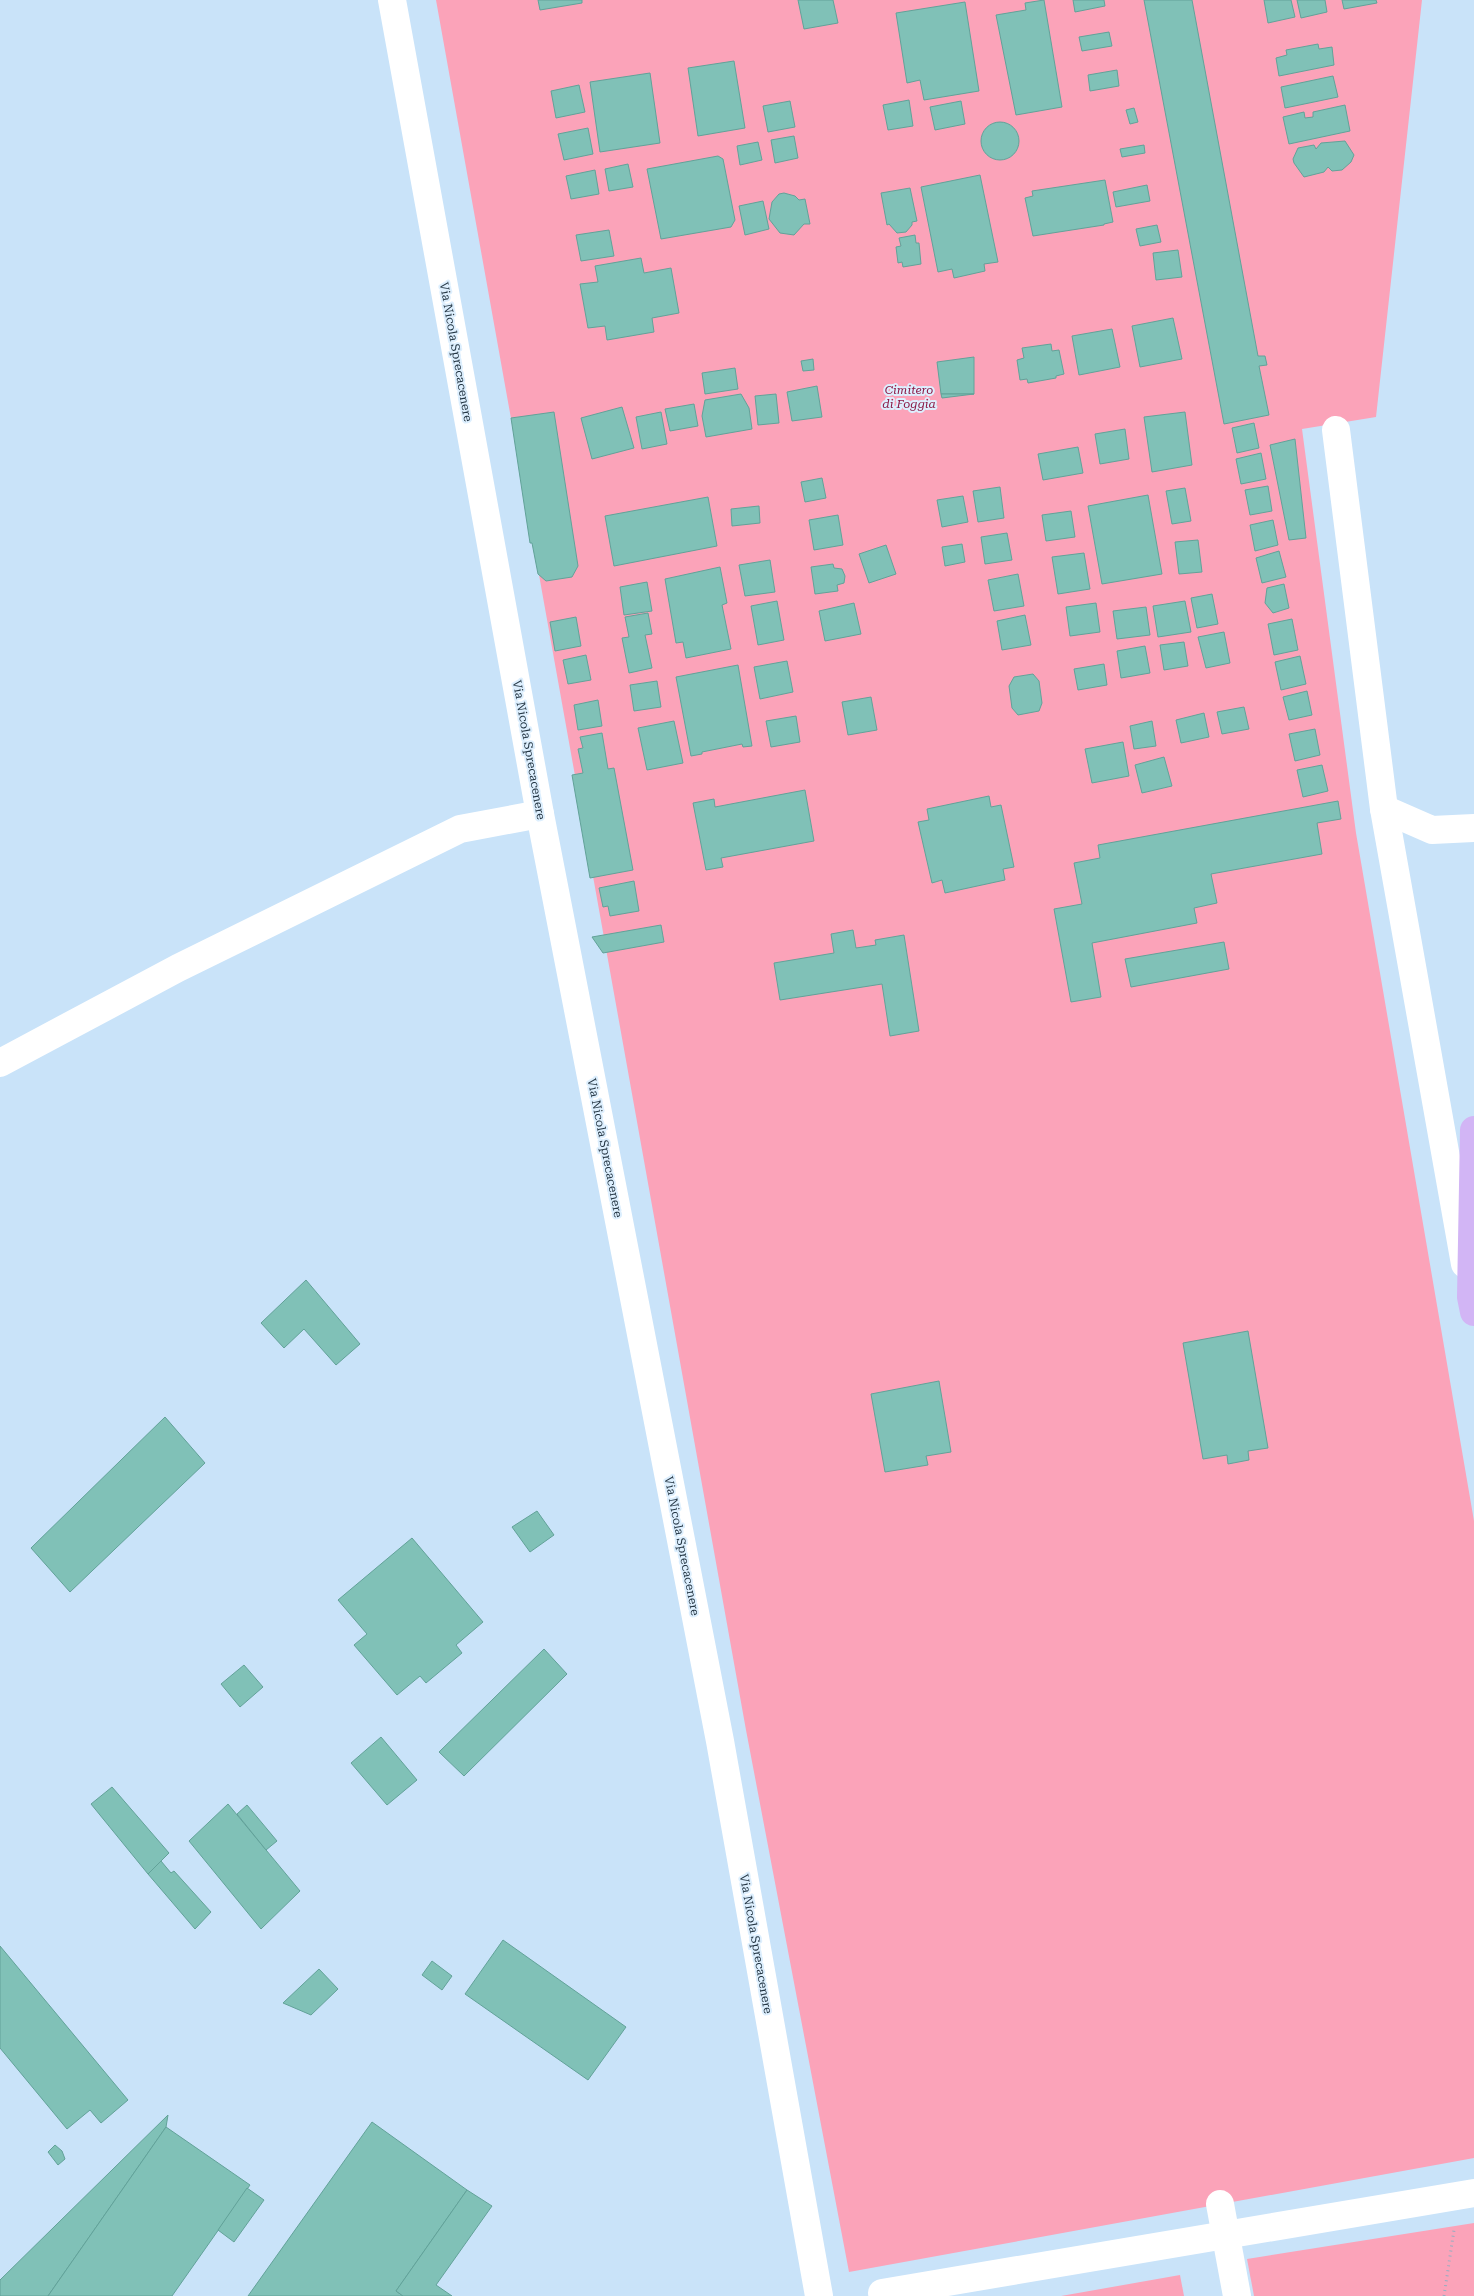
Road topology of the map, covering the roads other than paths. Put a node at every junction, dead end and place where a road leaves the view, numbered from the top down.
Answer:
1 (392, 0) edge
2 (1336, 430) dead end
3 (1384, 809) junction
4 (540, 814) junction
5 (1474, 828) edge
6 (0, 1064) edge
7 (1474, 1130) edge
8 (1472, 1304) edge
9 (1466, 2194) edge
10 (1220, 2204) dead end
11 (1226, 2235) junction
12 (882, 2293) dead end
13 (819, 2296) edge
14 (1237, 2296) edge

1 - 4 street, Via Nicola Sprecacenere
2 - 3 street
3 - 5 street
3 - 8 street
4 - 6 street
4 - 13 street, Via Nicola Sprecacenere
7 - 8 main road
9 - 11 street
10 - 11 street
11 - 12 street
11 - 14 street

